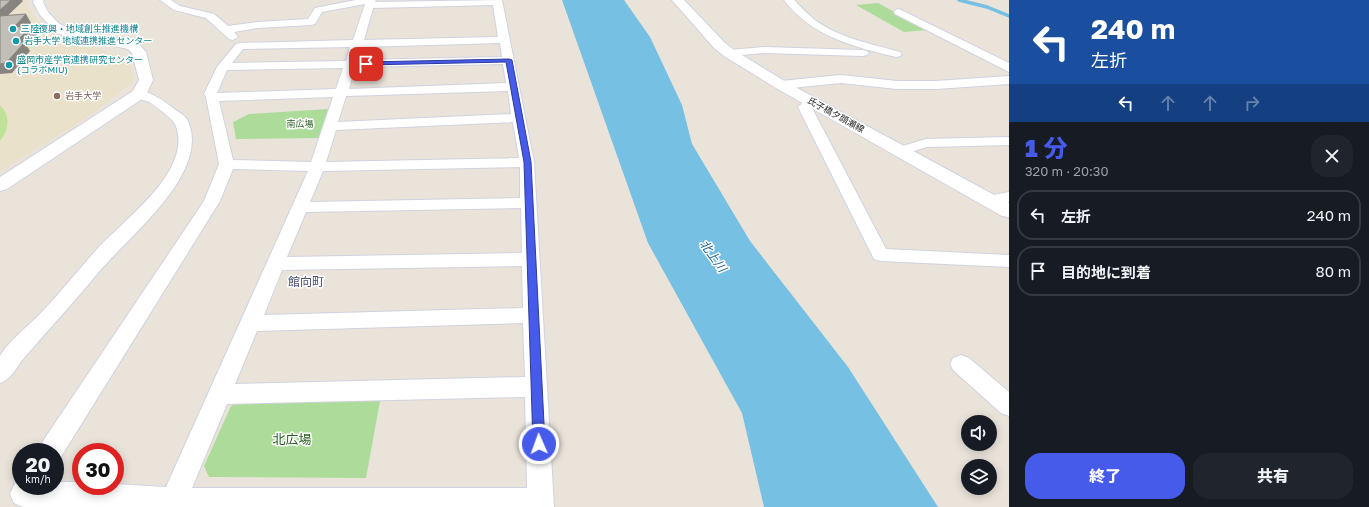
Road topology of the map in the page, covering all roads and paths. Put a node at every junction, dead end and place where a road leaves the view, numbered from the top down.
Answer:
1 (39, 0) edge
2 (165, 0) edge
3 (678, 0) edge
4 (789, 0) edge
5 (498, 1) edge
6 (371, 2) edge
7 (899, 12) dead end
8 (56, 26) joint
9 (225, 30) junction
10 (504, 40) junction
11 (358, 43) junction
12 (240, 46) junction
13 (729, 53) junction
14 (863, 54) dead end
15 (896, 54) dead end
16 (509, 60) junction
17 (351, 64) junction
18 (223, 66) junction
19 (1009, 68) edge
20 (1009, 80) edge
21 (782, 85) junction
22 (514, 87) junction
23 (341, 92) junction
24 (140, 94) junction
25 (212, 97) junction
26 (812, 102) junction
27 (519, 118) junction
28 (330, 126) junction
29 (1009, 141) edge
30 (901, 151) junction
31 (527, 162) junction
32 (227, 164) junction
33 (317, 167) junction
34 (0, 184) edge
35 (1009, 197) edge
36 (990, 201) junction
37 (529, 203) junction
38 (300, 207) junction
39 (1009, 212) edge
40 (531, 259) junction
41 (1009, 261) edge
42 (275, 264) junction
43 (534, 315) junction
44 (250, 323) junction
45 (961, 364) dead end
46 (1, 371) edge
47 (536, 387) junction
48 (219, 394) junction
49 (1009, 406) edge
50 (56, 443) edge
51 (30, 495) edge
52 (70, 501) edge
53 (172, 504) edge
54 (541, 504) edge

1 - 8 street
2 - 9 street
3 - 13 main road, 氏子橋夕顔瀬線
4 - 15 street
5 - 6 street
5 - 10 street
6 - 9 street
6 - 11 street
7 - 19 street
8 - 24 main road
9 - 12 street
10 - 11 street
10 - 16 street
11 - 12 street
11 - 17 street
12 - 18 street
13 - 14 street
13 - 21 main road, 氏子橋夕顔瀬線
16 - 17 street
16 - 22 street
17 - 18 street
17 - 23 street
18 - 25 street
20 - 21 street
21 - 26 main road, 氏子橋夕顔瀬線
22 - 23 street
22 - 27 street
23 - 25 street
23 - 28 street
24 - 34 main road
24 - 46 street
25 - 32 street
26 - 30 main road, 氏子橋夕顔瀬線
26 - 41 street
27 - 28 street
27 - 31 street
28 - 33 street
29 - 30 street
30 - 36 main road, 氏子橋夕顔瀬線
31 - 33 street
31 - 37 street
32 - 33 street
32 - 50 street
33 - 38 street
35 - 36 street
36 - 39 main road, 氏子橋夕顔瀬線
37 - 38 street
37 - 40 street
38 - 42 street
40 - 42 street
40 - 43 street
42 - 44 street
43 - 44 street
43 - 47 street
44 - 48 street
45 - 49 street
47 - 48 street
47 - 54 street
48 - 53 street
51 - 52 street
52 - 53 street
53 - 54 street

